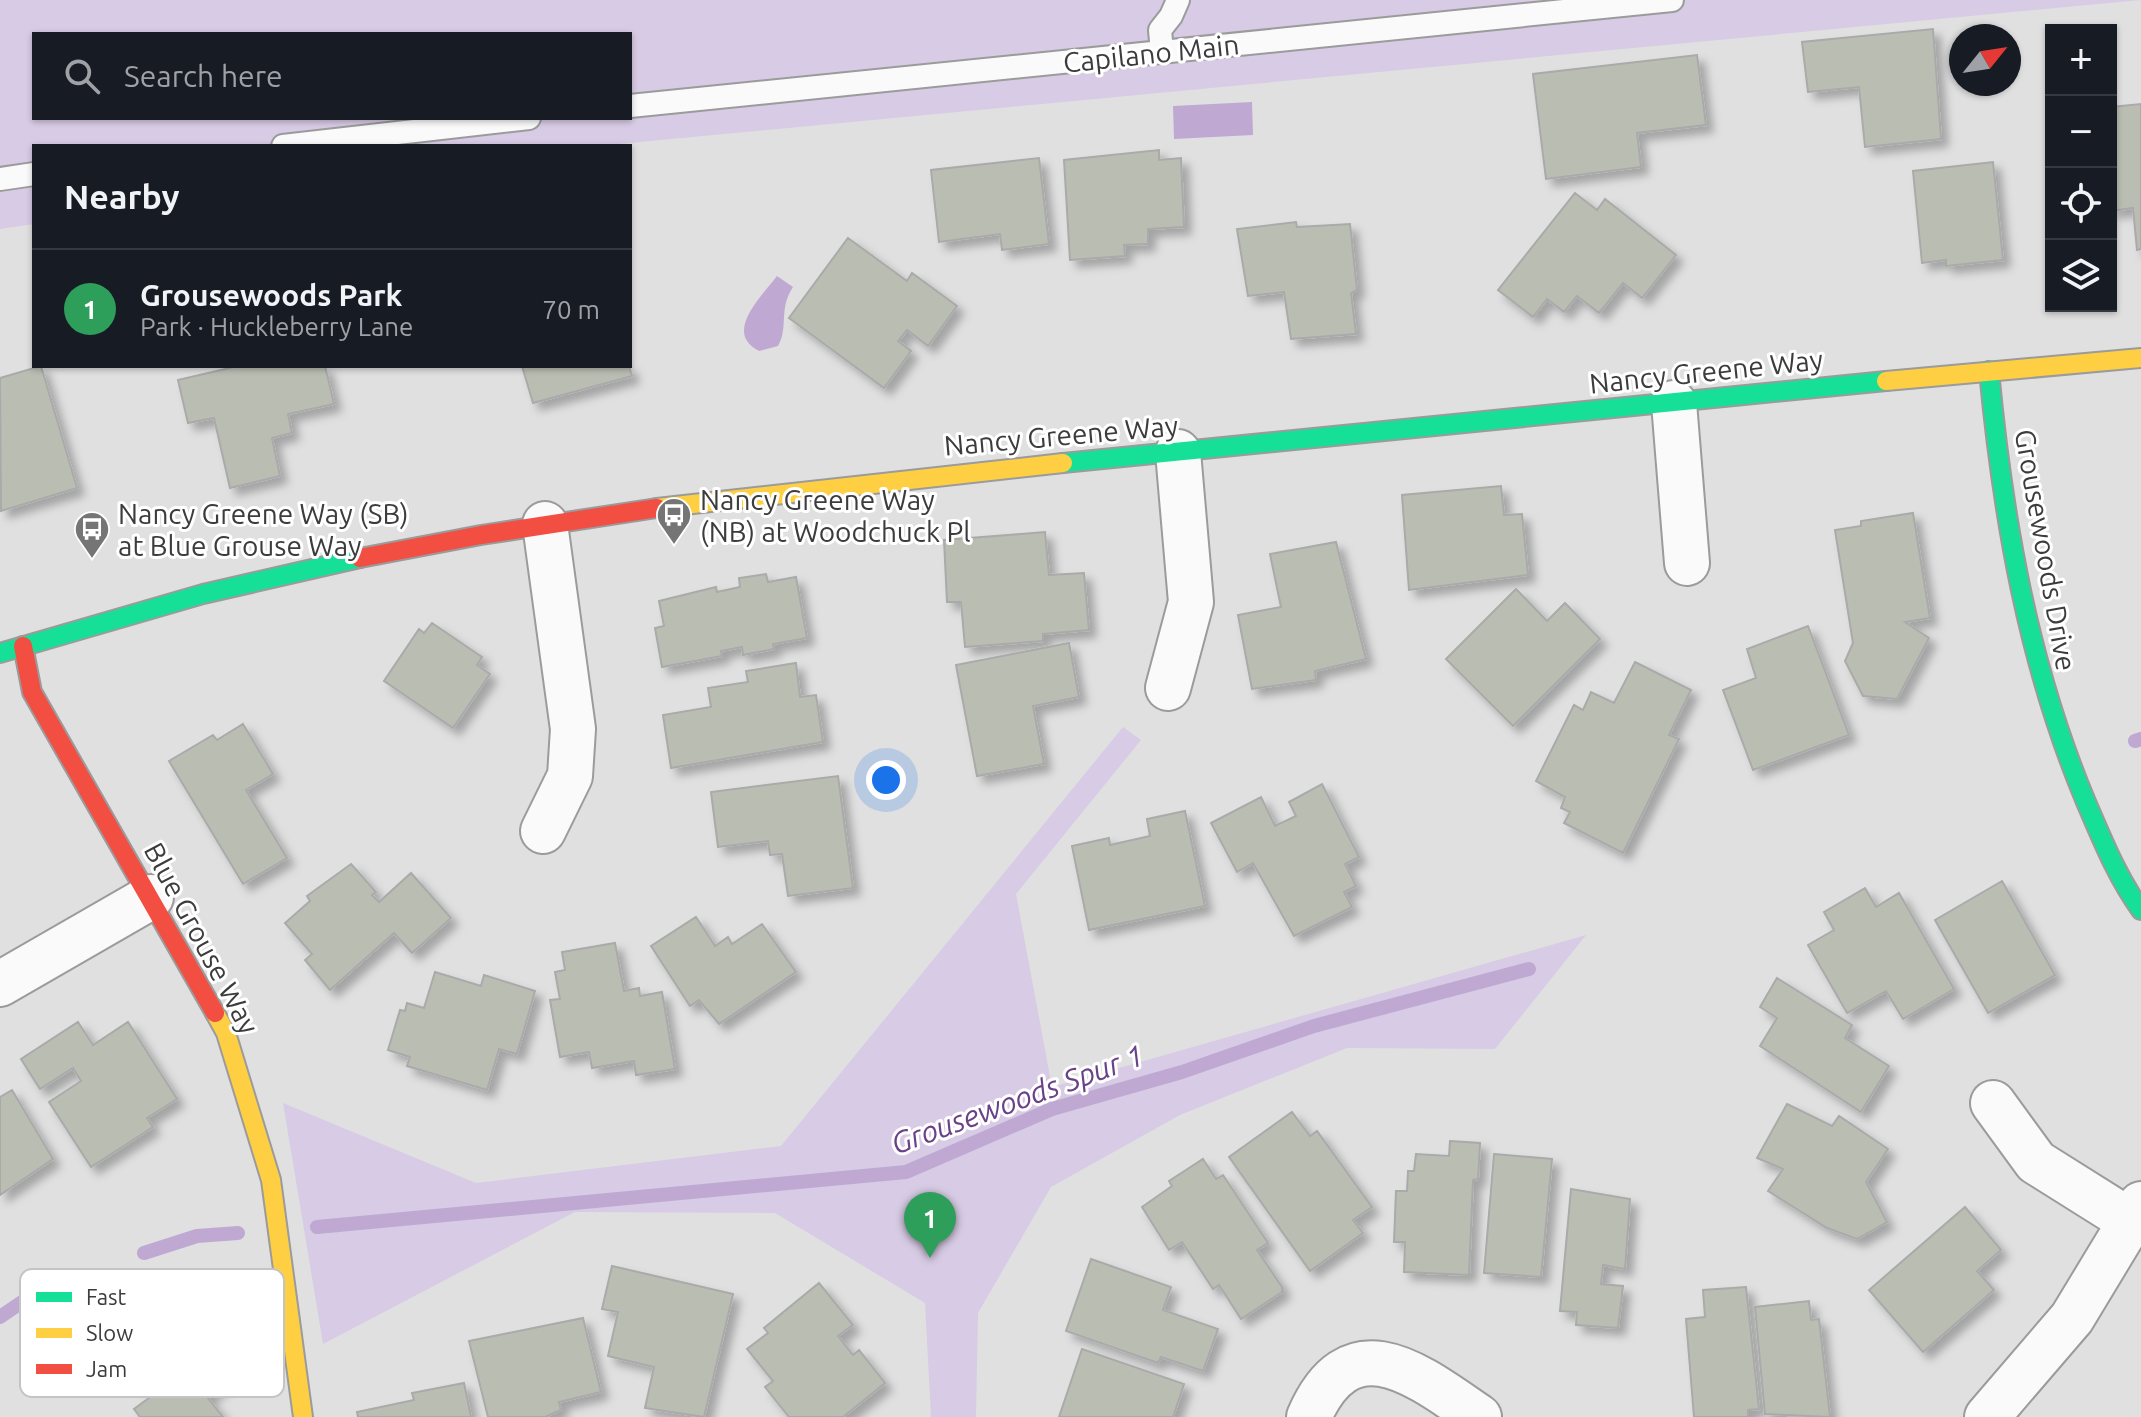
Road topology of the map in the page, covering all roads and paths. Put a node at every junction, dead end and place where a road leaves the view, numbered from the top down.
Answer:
1 (1178, 0) edge
2 (1672, 0) edge
3 (1162, 52) junction
4 (632, 106) edge
5 (511, 120) edge
6 (301, 144) edge
7 (32, 174) edge
8 (0, 179) edge
9 (2141, 358) edge
10 (1989, 371) junction
11 (1674, 403) junction
12 (1178, 452) junction
13 (545, 524) junction
14 (1687, 563) dead end
15 (23, 646) junction
16 (0, 653) edge
17 (1168, 688) dead end
18 (543, 831) dead end
19 (151, 897) junction
20 (2141, 910) edge
21 (0, 984) edge
22 (1993, 1103) dead end
23 (2136, 1212) edge
24 (283, 1269) edge
25 (284, 1276) edge
26 (303, 1417) edge
27 (1309, 1417) edge
28 (1479, 1417) edge
29 (1987, 1417) edge

1 - 3 lane
2 - 3 lane, Capilano Main
3 - 4 lane, Capilano Main
5 - 6 lane
7 - 8 lane
9 - 10 street, Nancy Greene Way
10 - 11 street, Nancy Greene Way
10 - 20 street, Grousewoods Drive
11 - 12 street, Nancy Greene Way
11 - 14 street
12 - 13 street, Nancy Greene Way
12 - 17 street
13 - 15 street, Nancy Greene Way
13 - 18 street
15 - 16 street, Nancy Greene Way
15 - 19 street, Blue Grouse Way
19 - 21 street
19 - 24 street, Blue Grouse Way
22 - 23 street
23 - 29 street
25 - 26 street, Blue Grouse Way
27 - 28 street

